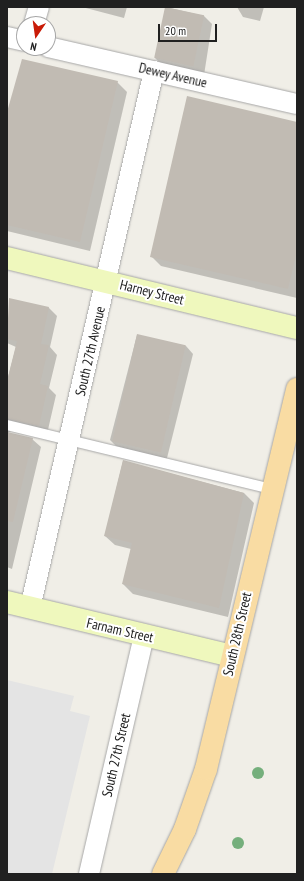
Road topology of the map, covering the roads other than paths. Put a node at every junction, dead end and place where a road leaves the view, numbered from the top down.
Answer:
1 (56, 49) edge
2 (154, 71) junction
3 (297, 104) edge
4 (7, 258) edge
5 (106, 281) junction
6 (297, 328) edge
7 (297, 389) edge
8 (7, 425) edge
9 (70, 440) junction
10 (272, 488) junction
11 (7, 602) edge
12 (30, 608) junction
13 (144, 636) junction
14 (232, 656) junction
15 (89, 874) edge
16 (163, 874) edge

1 - 2 street, Dewey Avenue
2 - 3 street, Dewey Avenue
2 - 5 street, South 27th Avenue
4 - 5 main road, Harney Street
5 - 6 main road, Harney Street
5 - 9 street, South 27th Avenue
7 - 10 main road, South 28th Street
8 - 9 lane
9 - 10 lane
9 - 12 street, South 27th Avenue
10 - 14 main road, South 28th Street
11 - 12 main road, Farnam Street
12 - 13 main road, Farnam Street
13 - 14 main road, Farnam Street
13 - 15 street, South 27th Street
14 - 16 main road, South 28th Street

